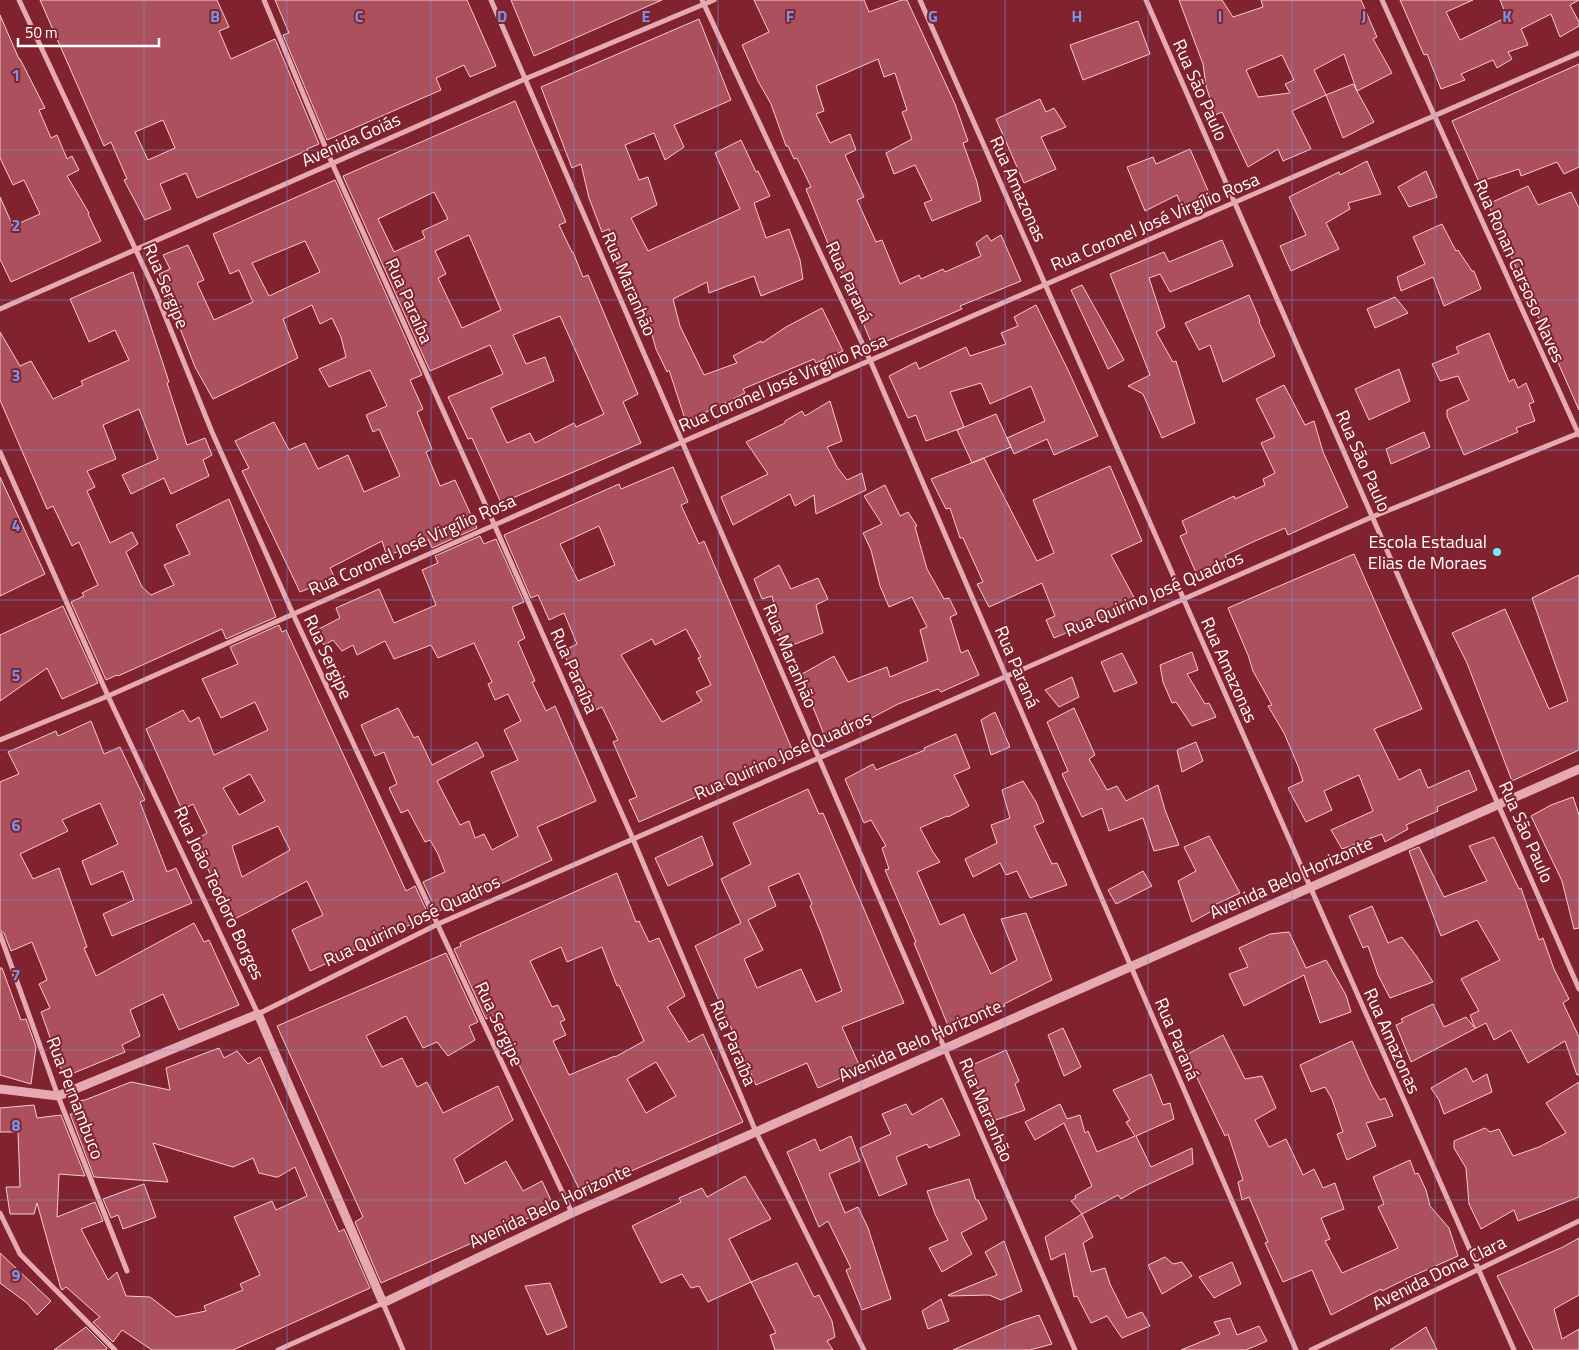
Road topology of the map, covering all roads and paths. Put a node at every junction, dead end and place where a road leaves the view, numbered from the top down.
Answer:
1 (19, 0) edge
2 (264, 0) edge
3 (490, 0) edge
4 (714, 0) edge
5 (920, 0) edge
6 (1146, 0) edge
7 (1382, 0) edge
8 (703, 2) edge
9 (1579, 53) edge
10 (525, 79) junction
11 (1435, 117) junction
12 (332, 163) junction
13 (1234, 202) junction
14 (136, 250) junction
15 (1045, 284) junction
16 (0, 309) edge
17 (870, 360) junction
18 (1579, 434) edge
19 (682, 442) junction
20 (0, 452) edge
21 (1372, 517) junction
22 (494, 524) junction
23 (1183, 599) junction
24 (293, 614) junction
25 (1006, 676) junction
26 (108, 696) junction
27 (0, 740) edge
28 (819, 758) junction
29 (1579, 769) edge
30 (1498, 804) junction
31 (632, 839) junction
32 (1309, 887) junction
33 (438, 924) junction
34 (0, 934) edge
35 (1131, 966) junction
36 (1579, 989) edge
37 (258, 1014) junction
38 (945, 1048) junction
39 (0, 1089) edge
40 (58, 1096) junction
41 (756, 1132) junction
42 (0, 1213) edge
43 (572, 1213) junction
44 (1579, 1221) edge
45 (1478, 1270) junction
46 (127, 1271) dead end
47 (383, 1303) junction
48 (115, 1350) edge
49 (278, 1350) edge
50 (403, 1350) edge
51 (864, 1350) edge
52 (1076, 1350) edge
53 (1296, 1350) edge
54 (1311, 1350) edge
55 (1514, 1350) edge

1 - 14 street, Rua Sergipe
2 - 12 street, Rua Paraíba
3 - 10 street, Rua Maranhão
4 - 8 street, Avenida Goiás
5 - 15 street, Rua Amazonas
6 - 13 street, Rua São Paulo
7 - 11 street, Rua Ronan Carsoso Naves
8 - 10 street, Avenida Goiás
8 - 17 street, Rua Paraná
9 - 11 street, Rua Coronel José Virgílio Rosa
10 - 12 street, Avenida Goiás
10 - 19 street, Rua Maranhão
11 - 13 street, Rua Coronel José Virgílio Rosa
11 - 18 street, Rua Ronan Carsoso Naves
12 - 14 street, Avenida Goiás
12 - 22 street, Rua Paraíba
13 - 15 street, Rua Coronel José Virgílio Rosa
13 - 21 street, Rua São Paulo
14 - 16 street, Avenida Goiás
14 - 24 street, Rua Sergipe
15 - 17 street, Rua Coronel José Virgílio Rosa
15 - 23 street, Rua Amazonas
17 - 19 street, Rua Coronel José Virgílio Rosa
17 - 25 street, Rua Paraná
18 - 21 street, Rua Quirino José Quadros
19 - 22 street, Rua Coronel José Virgílio Rosa
19 - 28 street, Rua Maranhão
20 - 26 street, Rua João Teodoro Borges
21 - 23 street, Rua Quirino José Quadros
21 - 30 street, Rua São Paulo
22 - 24 street, Rua Coronel José Virgílio Rosa
22 - 31 street, Rua Paraíba
23 - 25 street, Rua Quirino José Quadros
23 - 32 street, Rua Amazonas
24 - 26 street, Rua Coronel José Virgílio Rosa
24 - 33 street, Rua Sergipe
25 - 28 street, Rua Quirino José Quadros
25 - 35 street, Rua Paraná
26 - 27 street, Rua Coronel José Virgílio Rosa
26 - 37 street, Rua João Teodoro Borges
28 - 31 street, Rua Quirino José Quadros
28 - 38 street, Rua Maranhão
29 - 30 street, Avenida Belo Horizonte
30 - 32 street, Avenida Belo Horizonte
30 - 36 street, Rua São Paulo
31 - 33 street, Rua Quirino José Quadros
31 - 41 street, Rua Paraíba
32 - 35 street, Avenida Belo Horizonte
32 - 45 street, Rua Amazonas
33 - 37 street, Rua Quirino José Quadros
33 - 43 street, Rua Sergipe
34 - 40 street, Rua Pernambuco
35 - 38 street, Avenida Belo Horizonte
35 - 53 street, Rua Paraná
37 - 40 street, Rua Quirino José Quadros
37 - 47 street, Rua João Teodoro Borges
38 - 41 street, Avenida Belo Horizonte
38 - 52 street, Rua Maranhão
39 - 40 street, Rua Quirino José Quadros
40 - 46 street, Rua Pernambuco
41 - 43 street, Avenida Belo Horizonte
41 - 51 street, Rua Paraíba
42 - 48 street
43 - 47 street, Avenida Belo Horizonte
44 - 45 street, Avenida Dona Clara
45 - 54 street, Avenida Dona Clara
45 - 55 street, Rua Amazonas
47 - 49 street, Avenida Belo Horizonte
47 - 50 street, Rua João Teodoro Borges

